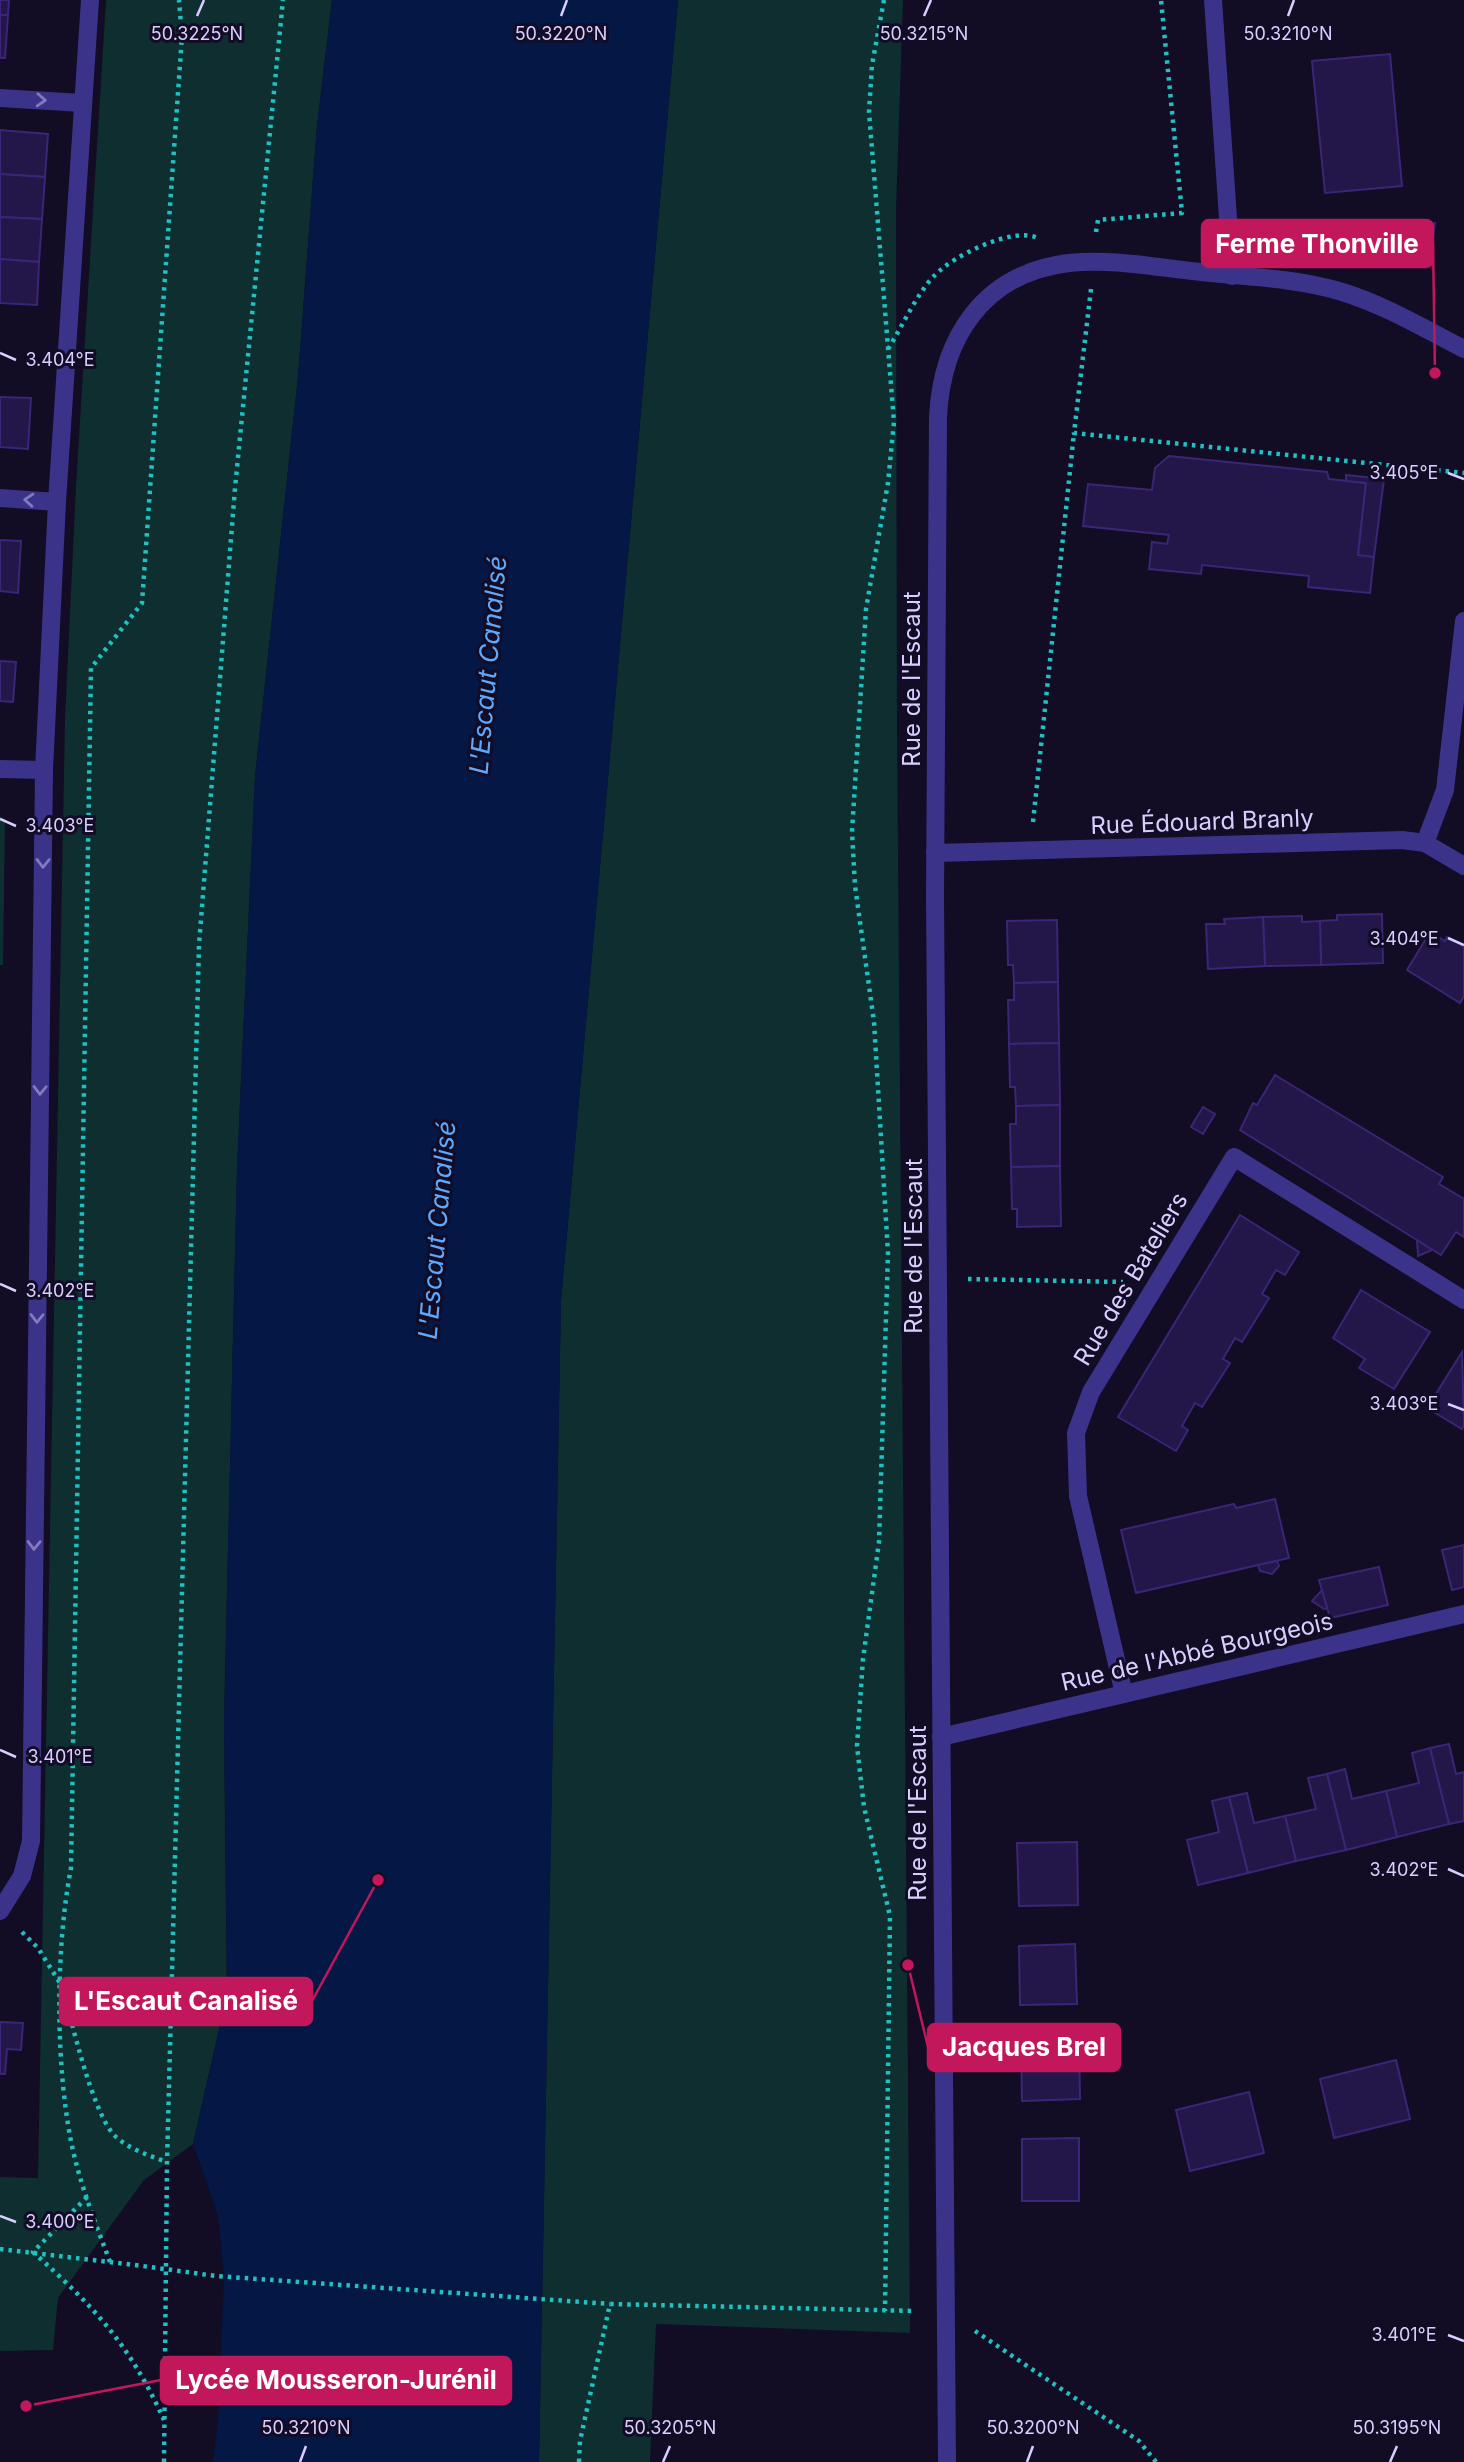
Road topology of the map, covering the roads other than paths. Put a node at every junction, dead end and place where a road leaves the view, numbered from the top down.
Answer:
1 (90, 0) edge
2 (1213, 0) edge
3 (0, 98) edge
4 (82, 103) junction
5 (1232, 276) junction
6 (1464, 349) edge
7 (0, 498) edge
8 (57, 502) junction
9 (1464, 621) edge
10 (0, 769) edge
11 (44, 770) junction
12 (1425, 844) junction
13 (935, 853) junction
14 (1464, 866) edge
15 (1464, 1300) edge
16 (1464, 1614) edge
17 (1124, 1694) junction
18 (942, 1737) junction
19 (0, 1911) edge
20 (947, 2462) edge

1 - 4 street
2 - 5 street
3 -> 4 street
4 - 8 street
5 - 6 street, Rue de l'Escaut
5 - 13 street, Rue de l'Escaut
8 -> 7 street
8 - 11 street
9 - 12 street
10 - 11 street
11 -> 19 street
12 - 13 street, Rue Édouard Branly
12 - 14 street, Rue Édouard Branly
13 - 18 street, Rue de l'Escaut
15 - 17 street, Rue des Bateliers
16 - 17 street, Rue de l'Abbé Bourgeois
17 - 18 street, Rue de l'Abbé Bourgeois
18 - 20 street, Rue de l'Escaut

